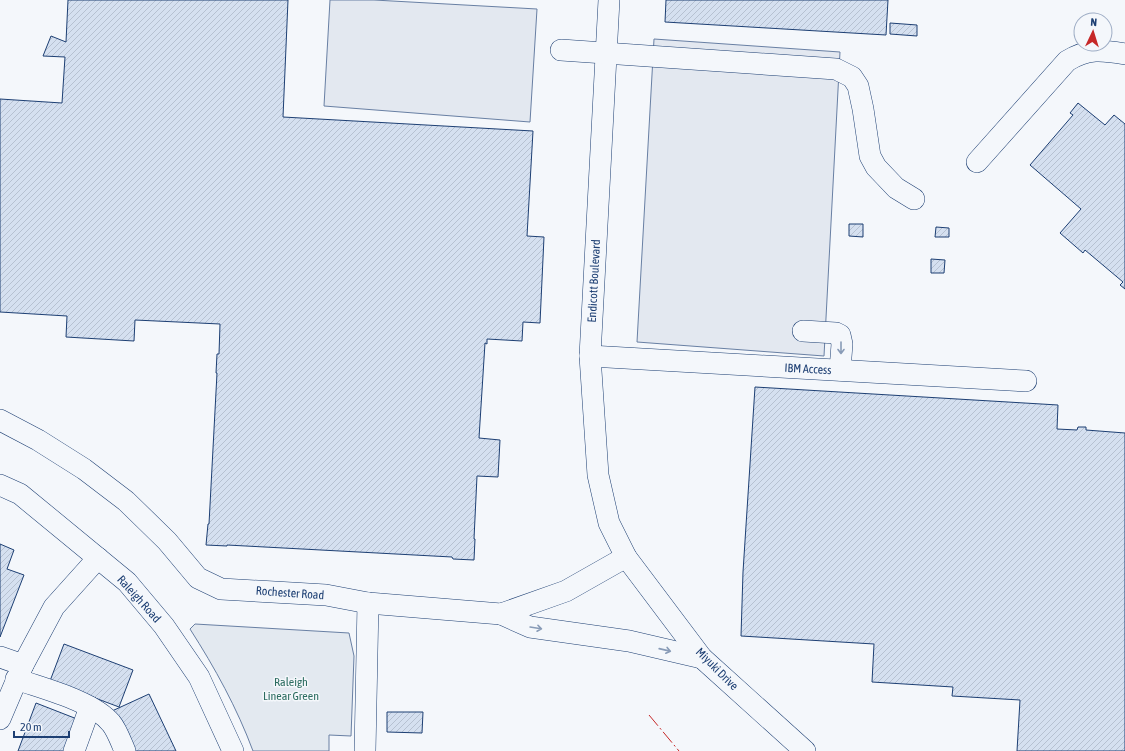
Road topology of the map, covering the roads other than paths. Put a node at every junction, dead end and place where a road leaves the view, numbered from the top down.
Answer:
1 (609, 0) edge
2 (561, 50) dead end
3 (607, 53) junction
4 (1125, 54) edge
5 (976, 162) dead end
6 (914, 199) dead end
7 (803, 331) dead end
8 (590, 356) junction
9 (840, 370) junction
10 (1026, 381) dead end
11 (0, 420) edge
12 (0, 485) edge
13 (626, 557) junction
14 (98, 558) junction
15 (368, 603) junction
16 (500, 614) junction
17 (0, 657) edge
18 (702, 658) junction
19 (20, 672) junction
20 (90, 707) junction
21 (0, 719) edge
22 (74, 751) edge
23 (125, 751) edge
24 (233, 751) edge
25 (365, 751) edge
26 (806, 751) edge

1 - 3 street, Endicott Boulevard
2 - 3 street
3 - 6 street
3 - 8 street, Endicott Boulevard
4 - 5 street
7 -> 9 street
8 - 9 street, IBM Access
8 - 13 street, Endicott Boulevard
9 - 10 street, IBM Access
11 - 15 street, Rochester Road
12 - 14 street, Raleigh Road
13 - 16 street, Rochester Road
13 - 18 street, Miyuki Drive
14 - 19 street
14 - 24 street, Raleigh Road
15 - 16 street, Rochester Road
15 - 25 street
16 -> 18 street
17 - 19 street
18 - 26 street, Miyuki Drive
19 - 20 street
19 - 21 street
20 - 22 street
20 - 23 street

